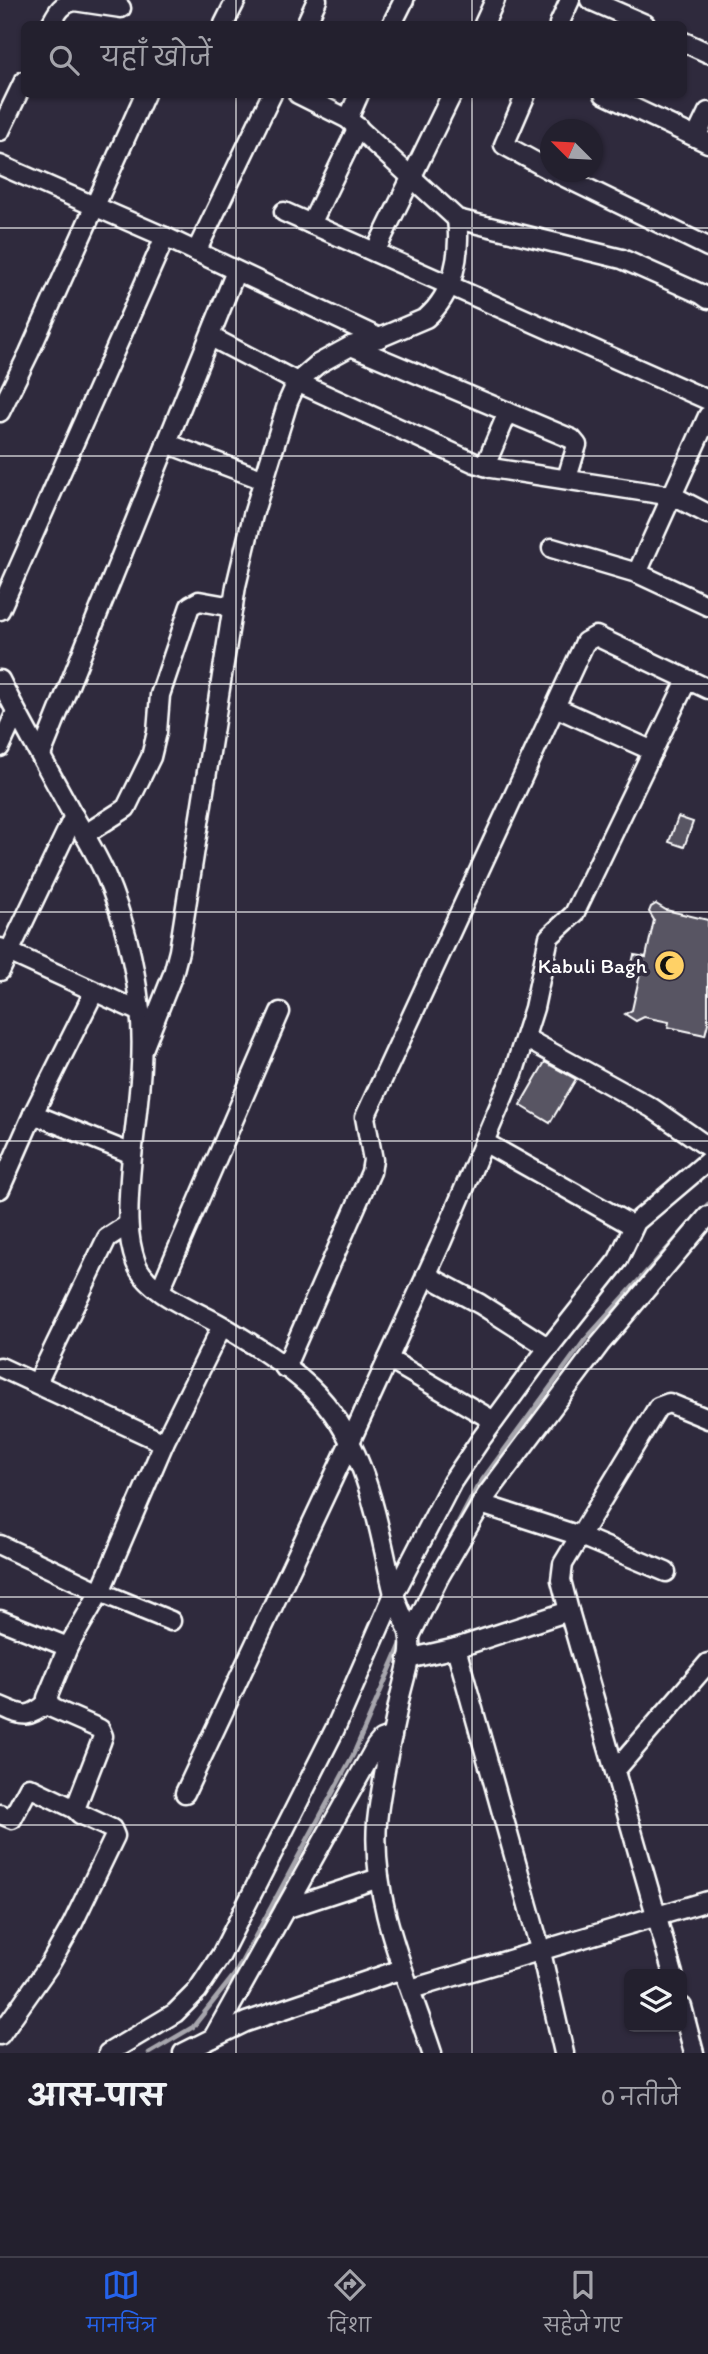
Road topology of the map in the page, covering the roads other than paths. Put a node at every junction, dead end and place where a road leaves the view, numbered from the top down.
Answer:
1 (236, 0) edge
2 (317, 0) edge
3 (404, 0) edge
4 (495, 0) edge
5 (570, 0) edge
6 (590, 0) edge
7 (123, 11) edge
8 (53, 21) edge
9 (226, 21) edge
10 (307, 21) edge
11 (394, 21) edge
12 (485, 21) edge
13 (560, 21) edge
14 (638, 21) edge
15 (687, 43) edge
16 (708, 53) edge
17 (21, 86) edge
18 (143, 98) edge
19 (270, 98) edge
20 (306, 98) edge
21 (358, 98) edge
22 (450, 98) edge
23 (524, 98) edge
24 (613, 98) edge
25 (708, 113) edge
26 (353, 123) junction
27 (0, 131) edge
28 (702, 140) edge
29 (540, 164) edge
30 (0, 165) edge
31 (413, 178) junction
32 (575, 182) edge
33 (93, 207) junction
34 (284, 212) dead end
35 (457, 219) junction
36 (311, 224) junction
37 (166, 237) junction
38 (708, 247) edge
39 (196, 252) junction
40 (374, 252) junction
41 (236, 271) junction
42 (450, 286) junction
43 (708, 299) edge
44 (211, 337) junction
45 (379, 338) junction
46 (351, 346) junction
47 (297, 382) junction
48 (708, 400) edge
49 (0, 412) edge
50 (508, 412) junction
51 (708, 416) edge
52 (166, 443) junction
53 (485, 466) junction
54 (567, 478) junction
55 (264, 480) junction
56 (673, 496) junction
57 (708, 514) edge
58 (552, 548) dead end
59 (637, 573) junction
60 (708, 606) edge
61 (233, 607) junction
62 (0, 610) edge
63 (0, 680) edge
64 (687, 680) junction
65 (708, 689) edge
66 (555, 706) junction
67 (16, 712) junction
68 (0, 747) edge
69 (653, 751) junction
70 (41, 755) junction
71 (74, 817) junction
72 (84, 835) junction
73 (5, 950) edge
74 (0, 971) edge
75 (93, 992) junction
76 (140, 1012) junction
77 (280, 1012) dead end
78 (525, 1038) junction
79 (142, 1054) junction
80 (33, 1114) junction
81 (484, 1142) junction
82 (708, 1147) edge
83 (132, 1154) junction
84 (6, 1158) edge
85 (708, 1161) edge
86 (0, 1189) edge
87 (708, 1216) edge
88 (127, 1225) junction
89 (633, 1226) junction
90 (426, 1275) junction
91 (160, 1290) junction
92 (222, 1326) junction
93 (549, 1348) junction
94 (388, 1359) junction
95 (0, 1367) edge
96 (285, 1368) junction
97 (37, 1383) junction
98 (708, 1419) edge
99 (494, 1421) junction
100 (351, 1440) junction
101 (164, 1443) junction
102 (481, 1504) junction
103 (580, 1536) junction
104 (0, 1545) edge
105 (666, 1572) dead end
106 (100, 1592) junction
107 (396, 1598) junction
108 (569, 1611) junction
109 (0, 1619) edge
110 (171, 1621) dead end
111 (409, 1634) junction
112 (68, 1647) junction
113 (456, 1648) junction
114 (408, 1659) junction
115 (708, 1663) edge
116 (48, 1702) junction
117 (0, 1706) edge
118 (391, 1736) junction
119 (615, 1771) junction
120 (185, 1793) dead end
121 (75, 1809) junction
122 (0, 1814) edge
123 (379, 1878) junction
124 (708, 1901) edge
125 (285, 1909) junction
126 (657, 1916) junction
127 (541, 1952) junction
128 (402, 1969) junction
129 (672, 1969) edge
130 (411, 1989) junction
131 (687, 2026) edge
132 (0, 2035) edge
133 (213, 2038) junction
134 (190, 2051) edge
135 (108, 2053) edge
136 (432, 2053) edge
137 (564, 2053) edge
138 (694, 2053) edge

1 - 9 street
2 - 10 street
3 - 11 street
4 - 12 street
5 - 13 street
6 - 14 street
7 - 8 street
15 - 16 street
17 - 27 street
18 - 33 street
19 - 39 street
20 - 26 street
21 - 26 street
22 - 31 street
23 - 29 street
24 - 28 street
25 - 28 street
26 - 31 street
26 - 36 street
30 - 33 street
31 - 35 street
31 - 40 street
32 - 38 street
33 - 37 street
33 - 49 street
34 - 36 street
35 - 42 street
35 - 43 street
36 - 40 street
37 - 39 street
37 - 62 street
39 - 41 street
40 - 42 street
41 - 44 street
41 - 45 street
42 - 45 street
42 - 48 street
44 - 47 street
44 - 52 street
45 - 46 street
46 - 47 street
46 - 50 street
47 - 53 street
47 - 55 street
50 - 53 street
50 - 54 street
51 - 56 street
52 - 55 street
52 - 70 street
53 - 54 street
54 - 56 street
55 - 61 street
56 - 57 street
56 - 59 street
58 - 59 street
59 - 60 street
61 - 72 street
61 - 79 street
63 - 67 street
64 - 65 street
64 - 66 street
64 - 69 street
66 - 69 street
66 - 96 street
67 - 68 street
67 - 70 street
69 - 78 street
70 - 71 street
71 - 72 street
71 - 73 street
72 - 76 street
73 - 74 street
73 - 75 street
75 - 76 street
75 - 80 street
76 - 79 street
77 - 91 street
78 - 81 street
78 - 82 street
79 - 83 street
80 - 83 street
80 - 84 street
81 - 89 street
81 - 90 street
83 - 88 street
84 - 86 street
85 - 89 street
87 - 102 street
88 - 91 street
88 - 97 street
89 - 93 street
90 - 93 street
90 - 94 street
91 - 92 street
92 - 96 street
92 - 101 street
93 - 99 street
94 - 99 street
94 - 100 street
95 - 97 street
96 - 100 street
97 - 101 street
98 - 103 street
99 - 107 street
100 - 107 street
100 - 120 street
101 - 106 street
102 - 103 street
102 - 111 street
103 - 105 street
103 - 108 street
104 - 106 street
106 - 110 street
106 - 112 street
107 - 111 street
107 - 135 street
108 - 113 street
108 - 119 street
109 - 112 street
111 - 114 street
112 - 116 street
113 - 114 street
113 - 127 street
114 - 118 street
115 - 119 street
116 - 117 street
116 - 121 street
118 - 123 street
118 - 125 street
119 - 126 street
121 - 122 street
121 - 132 street
123 - 125 street
123 - 128 street
124 - 126 street
125 - 133 street
126 - 127 street
126 - 129 street
127 - 130 street
127 - 137 street
128 - 130 street
128 - 133 street
130 - 136 street
131 - 138 street
133 - 134 street

